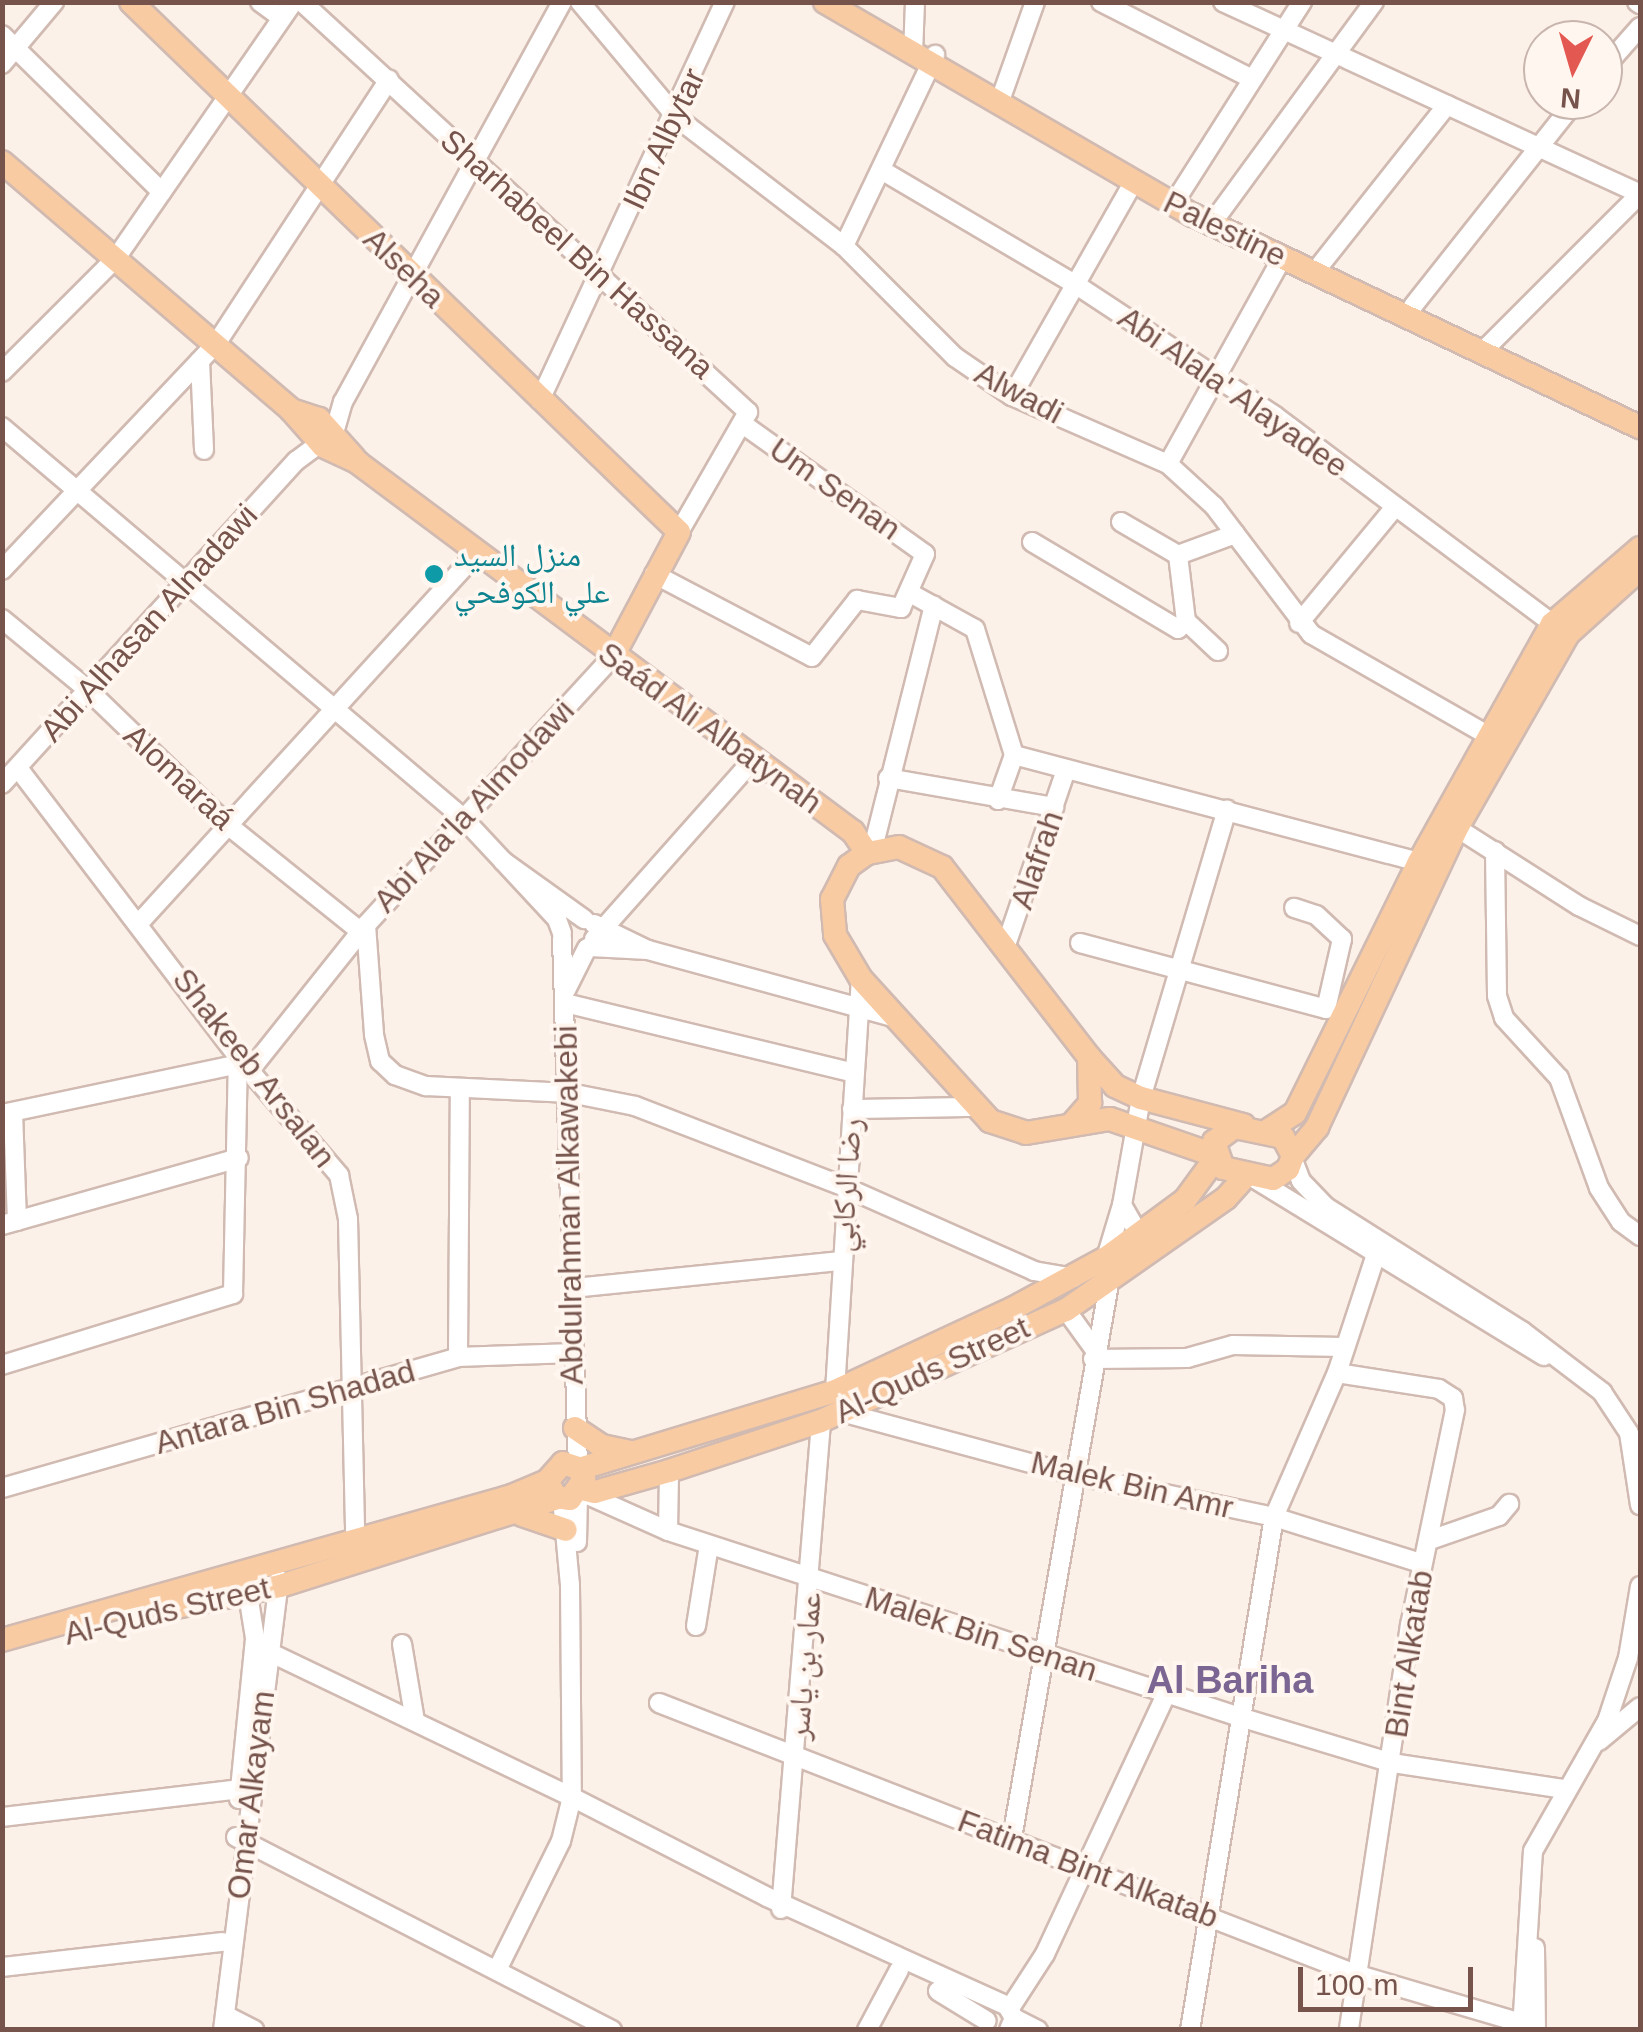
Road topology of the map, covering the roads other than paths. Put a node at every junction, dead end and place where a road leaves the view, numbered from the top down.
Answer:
1 (54, 2) edge
2 (130, 2) edge
3 (260, 2) edge
4 (302, 2) edge
5 (562, 2) edge
6 (580, 2) edge
7 (726, 2) edge
8 (824, 2) edge
9 (846, 2) edge
10 (915, 2) edge
11 (1035, 2) edge
12 (1100, 2) edge
13 (1222, 2) edge
14 (1302, 2) edge
15 (1374, 2) edge
16 (287, 10) edge
17 (1640, 26) edge
18 (1284, 28) junction
19 (9, 42) edge
20 (1623, 46) edge
21 (923, 54) junction
22 (1338, 54) junction
23 (2, 64) edge
24 (1250, 78) junction
25 (389, 80) junction
26 (1002, 95) junction
27 (226, 100) junction
28 (1447, 105) junction
29 (676, 117) junction
30 (1559, 120) edge
31 (1537, 145) junction
32 (2, 162) edge
33 (474, 162) junction
34 (883, 171) junction
35 (1133, 184) junction
36 (318, 186) junction
37 (162, 192) junction
38 (1640, 194) edge
39 (1179, 195) junction
40 (1218, 215) junction
41 (844, 246) junction
42 (116, 258) junction
43 (1282, 258) junction
44 (1322, 264) junction
45 (601, 275) junction
46 (411, 276) junction
47 (1075, 284) junction
48 (1350, 284) junction
49 (1413, 306) junction
50 (1488, 347) junction
51 (208, 352) junction
52 (2, 372) edge
53 (1217, 378) junction
54 (1012, 396) junction
55 (540, 400) junction
56 (1640, 412) edge
57 (744, 425) junction
58 (1640, 426) edge
59 (2, 427) edge
60 (321, 433) junction
61 (204, 450) dead end
62 (1168, 464) junction
63 (76, 490) junction
64 (1394, 508) junction
65 (1122, 522) dead end
66 (678, 532) junction
67 (1235, 534) junction
68 (1032, 542) dead end
69 (1640, 548) edge
70 (477, 553) junction
71 (1178, 555) junction
72 (2, 570) edge
73 (1640, 570) edge
74 (654, 574) junction
75 (187, 580) junction
76 (910, 593) junction
77 (934, 606) junction
78 (2, 619) edge
79 (1186, 621) junction
80 (1299, 623) junction
81 (1560, 629) junction
82 (1218, 651) dead end
83 (613, 656) junction
84 (88, 690) junction
85 (334, 711) junction
86 (1487, 734) junction
87 (1014, 754) junction
88 (752, 762) junction
89 (18, 768) junction
90 (1065, 773) junction
91 (888, 778) junction
92 (2, 784) edge
93 (998, 800) junction
94 (1055, 807) junction
95 (1227, 810) junction
96 (462, 817) junction
97 (229, 826) junction
98 (1457, 828) junction
99 (1495, 851) junction
100 (870, 852) junction
101 (504, 861) junction
102 (1419, 862) junction
103 (1294, 908) dead end
104 (140, 922) junction
105 (363, 928) junction
106 (590, 934) junction
107 (562, 935) junction
108 (1640, 936) edge
109 (1080, 943) dead end
110 (1006, 945) junction
111 (1176, 974) junction
112 (860, 979) junction
113 (566, 996) junction
114 (858, 1009) junction
115 (893, 1017) junction
116 (1089, 1057) junction
117 (244, 1065) junction
118 (854, 1072) junction
119 (1326, 1080) junction
120 (460, 1088) junction
121 (570, 1093) junction
122 (1141, 1098) junction
123 (972, 1107) junction
124 (852, 1109) junction
125 (8, 1113) edge
126 (1072, 1124) junction
127 (1134, 1127) junction
128 (1256, 1129) junction
129 (240, 1158) junction
130 (1215, 1158) junction
131 (1293, 1158) junction
132 (1250, 1177) junction
133 (848, 1188) junction
134 (1122, 1205) junction
135 (10, 1223) edge
136 (1139, 1234) junction
137 (1640, 1236) edge
138 (1376, 1248) junction
139 (1106, 1258) junction
140 (840, 1261) junction
141 (1074, 1278) junction
142 (1110, 1284) junction
143 (574, 1288) junction
144 (1066, 1310) junction
145 (1344, 1347) junction
146 (572, 1353) junction
147 (1094, 1355) junction
148 (458, 1357) junction
149 (2, 1366) edge
150 (1337, 1373) junction
151 (350, 1390) junction
152 (832, 1408) junction
153 (573, 1424) junction
154 (634, 1453) junction
155 (669, 1471) junction
156 (1075, 1475) junction
157 (569, 1484) junction
158 (2, 1488) edge
159 (1510, 1504) dead end
160 (1640, 1505) edge
161 (519, 1514) junction
162 (1274, 1516) junction
163 (566, 1530) junction
164 (668, 1531) junction
165 (355, 1539) junction
166 (1430, 1540) junction
167 (709, 1545) junction
168 (278, 1561) junction
169 (1421, 1563) junction
170 (812, 1579) junction
171 (246, 1582) junction
172 (570, 1585) junction
173 (280, 1586) junction
174 (1640, 1586) edge
175 (696, 1626) dead end
176 (2, 1640) edge
177 (402, 1644) dead end
178 (2, 1651) edge
179 (269, 1652) junction
180 (1044, 1654) junction
181 (1166, 1694) junction
182 (659, 1702) dead end
183 (1640, 1707) edge
184 (1242, 1718) junction
185 (415, 1721) junction
186 (1590, 1746) junction
187 (797, 1758) junction
188 (1392, 1762) junction
189 (240, 1788) junction
190 (1564, 1789) junction
191 (572, 1798) junction
192 (2, 1817) edge
193 (241, 1838) junction
194 (1012, 1838) junction
195 (1088, 1867) junction
196 (777, 1903) junction
197 (1210, 1917) junction
198 (224, 1942) junction
199 (2, 1968) edge
200 (498, 1968) junction
201 (899, 1970) junction
202 (1355, 1974) junction
203 (1010, 2020) edge
204 (585, 2023) edge
205 (220, 2025) edge
206 (988, 2026) edge
207 (1526, 2028) edge
208 (254, 2030) edge
209 (612, 2030) edge
210 (867, 2030) edge
211 (1038, 2030) edge
212 (1190, 2030) edge
213 (1349, 2030) edge

1 - 19 street
2 - 27 main road, Alseha
3 - 16 street
4 - 25 street, Sharhabeel Bin Hassana
5 - 33 street
6 - 29 street, Alwadi
7 - 29 street, Ibn Albytar
8 - 21 main road, Palestine
9 - 21 main road, Palestine
10 - 21 street
11 - 26 street
12 - 24 street
13 - 18 street
14 - 18 street
15 - 22 street
16 - 27 street
17 - 20 street
18 - 22 street
18 - 24 street
19 - 23 street
19 - 37 street
21 - 26 main road, Palestine
21 - 34 street
21 - 35 main road, Palestine
22 - 28 street
22 - 40 street
24 - 39 street
25 - 33 street, Sharhabeel Bin Hassana
25 - 36 street
26 - 39 main road, Palestine
27 - 36 main road, Alseha
27 - 37 street
28 - 31 street
28 - 44 street
29 - 41 street, Alwadi
29 - 45 street, Ibn Albytar
30 - 31 street
31 - 38 street
31 - 49 street
32 - 42 main road
33 - 45 street, Sharhabeel Bin Hassana
33 - 46 street
34 - 41 street
34 - 47 street, Abi Alala' Alayadee
35 - 43 main road, Palestine
35 - 47 street
36 - 46 main road, Alseha
36 - 51 street
37 - 42 street
38 - 50 street
39 - 40 main road, Palestine
40 - 44 main road, Palestine
41 - 54 street, Alwadi
42 - 51 main road
42 - 52 street
43 - 48 main road, Palestine
43 - 53 street
44 - 48 main road, Palestine
45 - 55 street, Ibn Albytar
45 - 57 street, Sharhabeel Bin Hassana
46 - 55 main road, Alseha
46 - 60 street
47 - 53 street, Abi Alala' Alayadee
47 - 54 street
48 - 49 main road, Palestine
48 - 50 main road, Palestine
49 - 50 main road, Palestine
50 - 56 main road, Palestine
50 - 58 main road, Palestine
51 - 60 main road
51 - 61 street
51 - 63 street
53 - 62 street
53 - 64 street, Abi Alala' Alayadee
54 - 62 street, Alwadi
55 - 66 main road, Alseha
57 - 66 street
57 - 76 street, Um Senan
59 - 63 street
60 - 70 main road, Saád Ali Albatynah
60 - 75 street, Abi Alhasan Alnadawi
62 - 67 street, Alwadi
63 - 72 street
63 - 75 street
64 - 80 street
64 - 81 street, Abi Alala' Alayadee
65 - 71 street
66 - 74 main road, Abi Ala'la Almodawi
67 - 71 street
67 - 80 street, Alwadi
68 - 79 street
69 - 81 main road
70 - 83 main road, Saád Ali Albatynah
70 - 85 street
71 - 79 street
73 - 81 main road
74 - 76 street
74 - 83 main road, Abi Ala'la Almodawi
75 - 84 street, Abi Alhasan Alnadawi
75 - 85 street
76 - 77 street
77 - 87 street
77 - 91 street
78 - 84 street, Alomaraá
79 - 82 street
80 - 86 street, Alwadi
81 - 86 main road
81 - 98 main road
83 - 88 main road, Saád Ali Albatynah
83 - 96 street, Abi Ala'la Almodawi
84 - 89 street, Abi Alhasan Alnadawi
84 - 97 street, Alomaraá
85 - 96 street
85 - 97 street
86 - 102 main road
87 - 90 street
87 - 93 street
88 - 100 main road, Saád Ali Albatynah
88 - 106 street
89 - 92 street, Abi Alhasan Alnadawi
89 - 104 street, Shakeeb Arsalan
90 - 94 street, Alafrah
90 - 95 street
91 - 93 street
91 - 100 street
93 - 94 street
94 - 110 street, Alafrah
95 - 102 street
95 - 111 street
96 - 101 street
96 - 105 street, Abi Ala'la Almodawi
97 - 104 street
97 - 105 street, Alomaraá
98 - 99 street
98 - 119 main road
99 - 108 street
99 - 137 street
100 - 110 main road
100 - 112 main road
101 - 106 street
101 - 107 street
102 - 119 main road
103 - 111 street
104 - 117 street, Shakeeb Arsalan
105 - 117 street, Abi Ala'la Almodawi
105 - 120 street
106 - 107 street
106 - 107 street
106 - 113 street, Abdulrahman Alkawakebi
106 - 114 street
107 - 113 street, Abdulrahman Alkawakebi
109 - 111 street
110 - 116 main road
111 - 122 street
112 - 114 street, رضا الركابي
112 - 115 main road
113 - 118 street
113 - 121 street, Abdulrahman Alkawakebi
114 - 115 street
114 - 118 street, رضا الركابي
115 - 123 main road
116 - 122 main road
116 - 126 main road
117 - 125 street
117 - 129 street
117 - 151 street, Shakeeb Arsalan
118 - 124 street, رضا الركابي
119 - 128 main road
119 - 131 main road
120 - 121 street
120 - 148 street
121 - 133 street
121 - 143 street, Abdulrahman Alkawakebi
122 - 127 street
122 - 128 main road
123 - 124 street
123 - 126 main road
124 - 133 street, رضا الركابي
125 - 135 street
126 - 127 main road
127 - 130 main road
127 - 134 street
128 - 130 main road
128 - 131 main road
129 - 135 street
129 - 149 street
130 - 132 main road
130 - 136 main road
131 - 132 main road, Al-Quds Street
131 - 138 street
132 - 138 street
132 - 142 main road, Al-Quds Street
133 - 140 street, رضا الركابي
133 - 141 street
134 - 136 street
134 - 139 street
136 - 139 main road
138 - 145 street
138 - 160 street
139 - 141 main road
140 - 143 street
140 - 152 street, رضا الركابي
141 - 152 main road
142 - 144 main road, Al-Quds Street
142 - 147 street
143 - 146 street, Abdulrahman Alkawakebi
144 - 147 street
144 - 152 main road, Al-Quds Street
145 - 147 street
145 - 150 street
146 - 148 street, Antara Bin Shadad
146 - 153 street, Abdulrahman Alkawakebi
147 - 156 street
148 - 151 street, Antara Bin Shadad
150 - 162 street
150 - 166 street, Bint Alkatab
151 - 158 street, Antara Bin Shadad
151 - 165 street, Shakeeb Arsalan
152 - 154 main road
152 - 155 main road, Al-Quds Street
152 - 156 street, Malek Bin Amr
152 - 170 street, عمار بن ياسر
153 - 154 main road
153 - 157 street, Abdulrahman Alkawakebi
154 - 157 main road
155 - 157 main road, Al-Quds Street
155 - 164 street
156 - 162 street, Malek Bin Amr
156 - 180 street
157 - 161 main road, Al-Quds Street
157 - 163 street
157 - 164 street, Malek Bin Senan
157 - 165 main road
157 - 172 street
159 - 166 street
161 - 163 main road
161 - 173 main road, Al-Quds Street
162 - 169 street, Malek Bin Amr
162 - 184 street
163 - 172 street
164 - 167 street, Malek Bin Senan
165 - 168 main road
166 - 169 street, Bint Alkatab
167 - 170 street, Malek Bin Senan
167 - 175 street
168 - 171 main road
168 - 173 street, Omar Alkayam
169 - 188 street, Bint Alkatab
170 - 180 street, Malek Bin Senan
170 - 187 street, عمار بن ياسر
171 - 173 main road, Al-Quds Street
171 - 176 main road
171 - 178 main road, Al-Quds Street
171 - 189 street, Omar Alkayam
172 - 191 street
173 - 179 street, Omar Alkayam
174 - 186 street
177 - 185 street
179 - 185 street
179 - 193 street, Omar Alkayam
180 - 181 street, Malek Bin Senan
180 - 194 street
181 - 184 street, Malek Bin Senan
181 - 195 street
182 - 187 street, Fatima Bint Alkatab
183 - 186 street
184 - 188 street, Malek Bin Senan
184 - 197 street
185 - 191 street
186 - 190 street
187 - 194 street, Fatima Bint Alkatab
187 - 196 street, عمار بن ياسر
188 - 190 street, Malek Bin Senan
188 - 202 street, Bint Alkatab
189 - 192 street
189 - 193 street, Omar Alkayam
190 - 207 street
191 - 196 street
191 - 200 street
193 - 198 street, Omar Alkayam
193 - 200 street
193 - 205 street, Omar Alkayam
194 - 195 street, Fatima Bint Alkatab
195 - 197 street, Fatima Bint Alkatab
195 - 203 street
196 - 201 street
196 - 203 street
197 - 202 street, Fatima Bint Alkatab
197 - 212 street
198 - 199 street
198 - 205 street, Omar Alkayam
200 - 204 street
201 - 206 street
201 - 210 street
202 - 207 street, Fatima Bint Alkatab
202 - 213 street, Bint Alkatab
203 - 206 street
203 - 211 street
204 - 209 street
205 - 208 street

